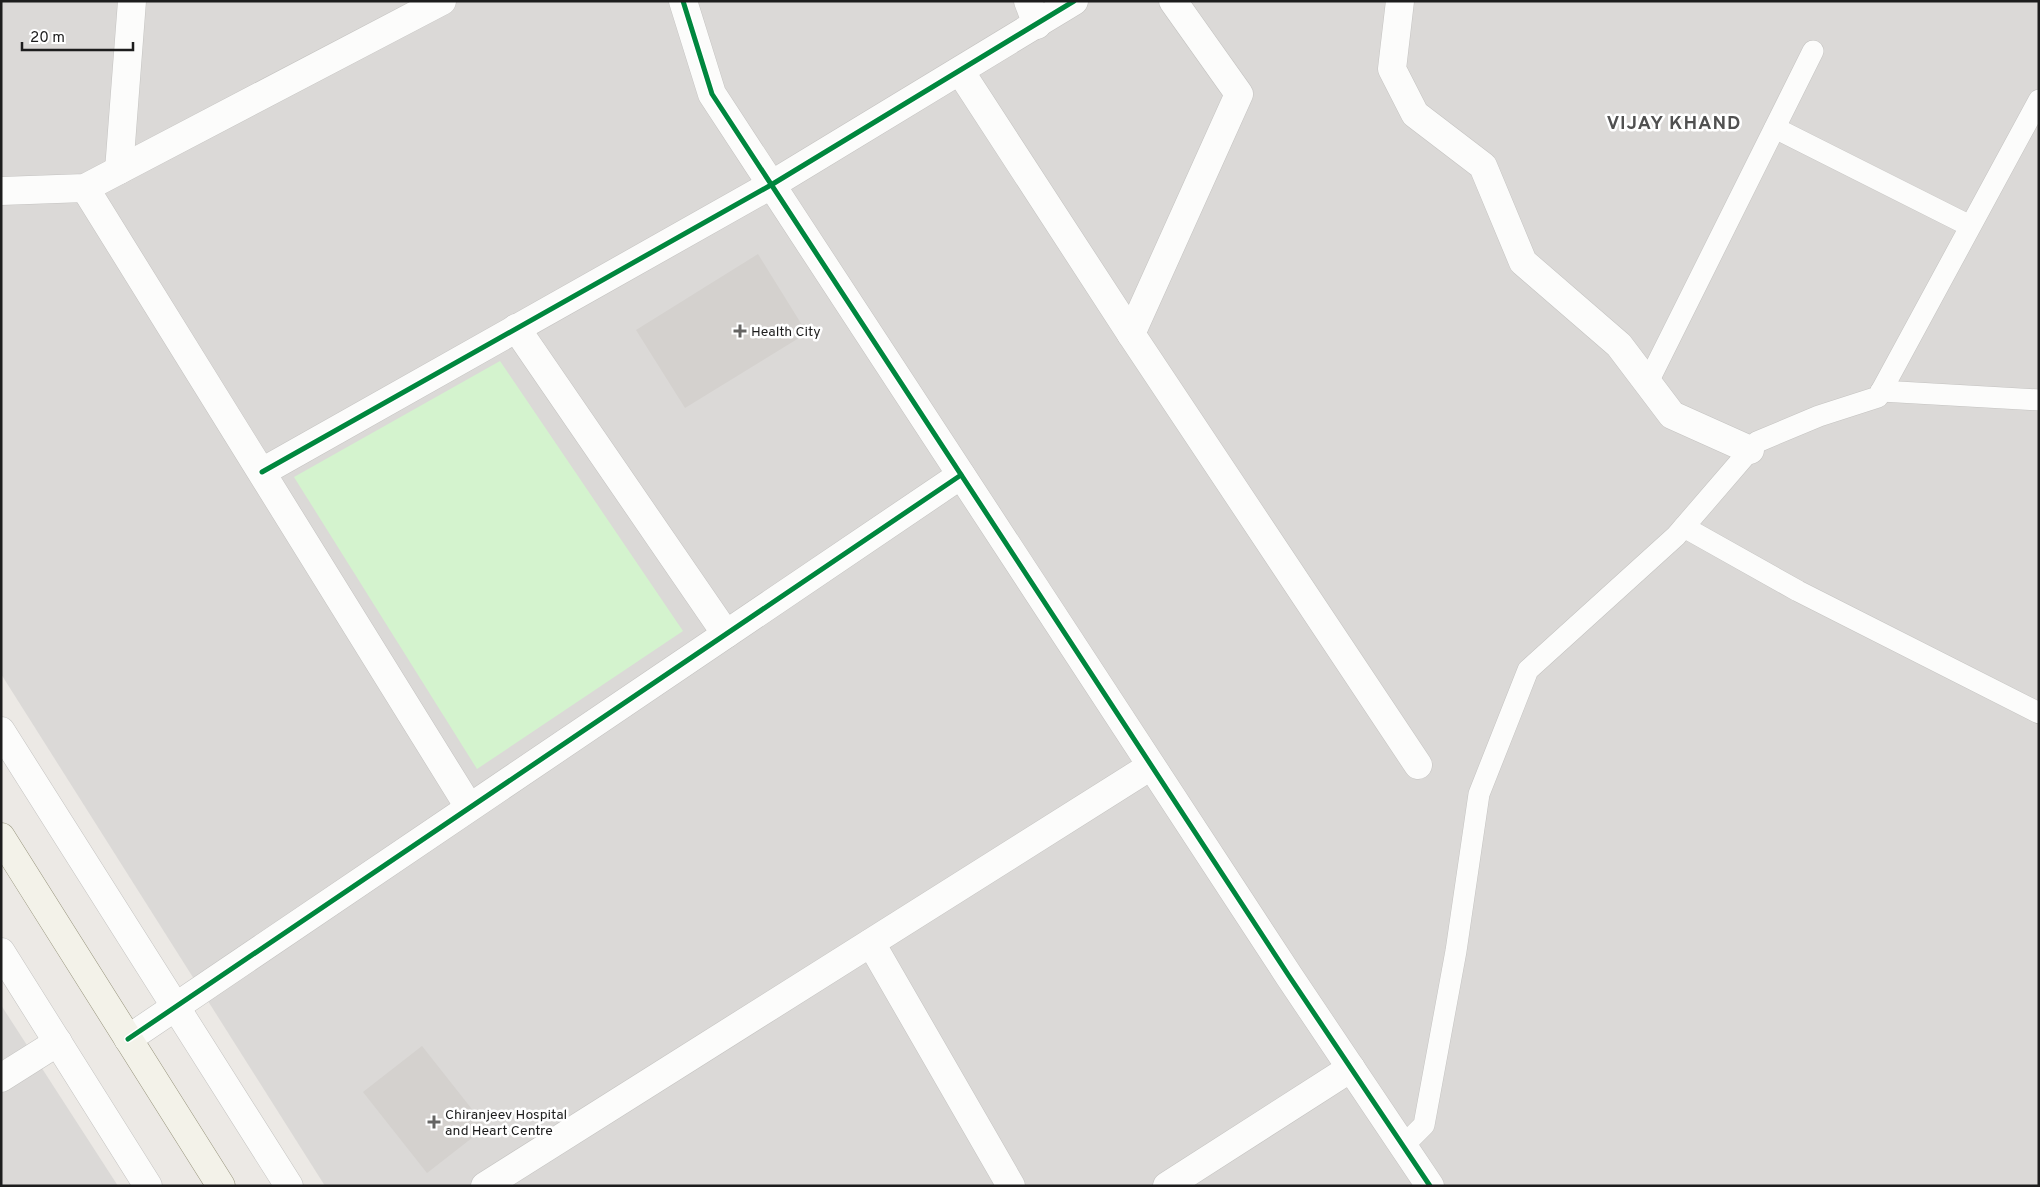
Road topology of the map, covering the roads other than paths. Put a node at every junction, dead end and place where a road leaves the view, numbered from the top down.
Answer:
1 (132, 1) edge
2 (442, 1) edge
3 (683, 1) edge
4 (1074, 1) edge
5 (1173, 1) edge
6 (1400, 1) edge
7 (1033, 13) edge
8 (1814, 51) dead end
9 (960, 71) junction
10 (2039, 100) edge
11 (1775, 128) junction
12 (119, 170) junction
13 (771, 184) junction
14 (85, 188) junction
15 (1, 191) edge
16 (1970, 226) junction
17 (516, 328) junction
18 (1131, 334) junction
19 (1648, 382) junction
20 (1881, 391) junction
21 (2039, 400) edge
22 (1750, 450) junction
23 (262, 472) junction
24 (961, 475) junction
25 (1684, 527) junction
26 (726, 634) junction
27 (2039, 713) edge
28 (1, 731) edge
29 (1418, 765) dead end
30 (1151, 766) junction
31 (470, 807) junction
32 (1, 837) edge
33 (870, 943) junction
34 (1, 952) edge
35 (175, 1006) junction
36 (128, 1039) junction
37 (58, 1042) junction
38 (1351, 1068) junction
39 (1, 1078) edge
40 (1403, 1146) junction
41 (148, 1186) edge
42 (221, 1186) edge
43 (289, 1186) edge
44 (485, 1186) edge
45 (1011, 1186) edge
46 (1167, 1186) edge
47 (1430, 1186) edge

1 - 12 street
2 - 12 street
3 - 13 street
4 - 7 street
5 - 18 street
6 - 19 street
7 - 9 street
8 - 11 lane
9 - 13 street
9 - 18 street
10 - 16 lane
11 - 16 lane
11 - 19 lane
12 - 14 street
13 - 17 street
13 - 24 street
14 - 15 street
14 - 23 street
16 - 20 lane
17 - 23 street
17 - 26 street
18 - 29 street
19 - 22 street
20 - 21 lane
20 - 22 lane
22 - 25 lane
23 - 31 street
24 - 26 street
24 - 30 street
25 - 27 lane
25 - 40 lane
26 - 31 street
28 - 35 street
30 - 33 street
30 - 38 street
31 - 35 street
32 - 36 street
33 - 44 street
33 - 45 street
34 - 37 street
35 - 36 street
35 - 43 street
36 - 42 street
37 - 39 street
37 - 41 street
38 - 40 street
38 - 46 street
40 - 47 street

